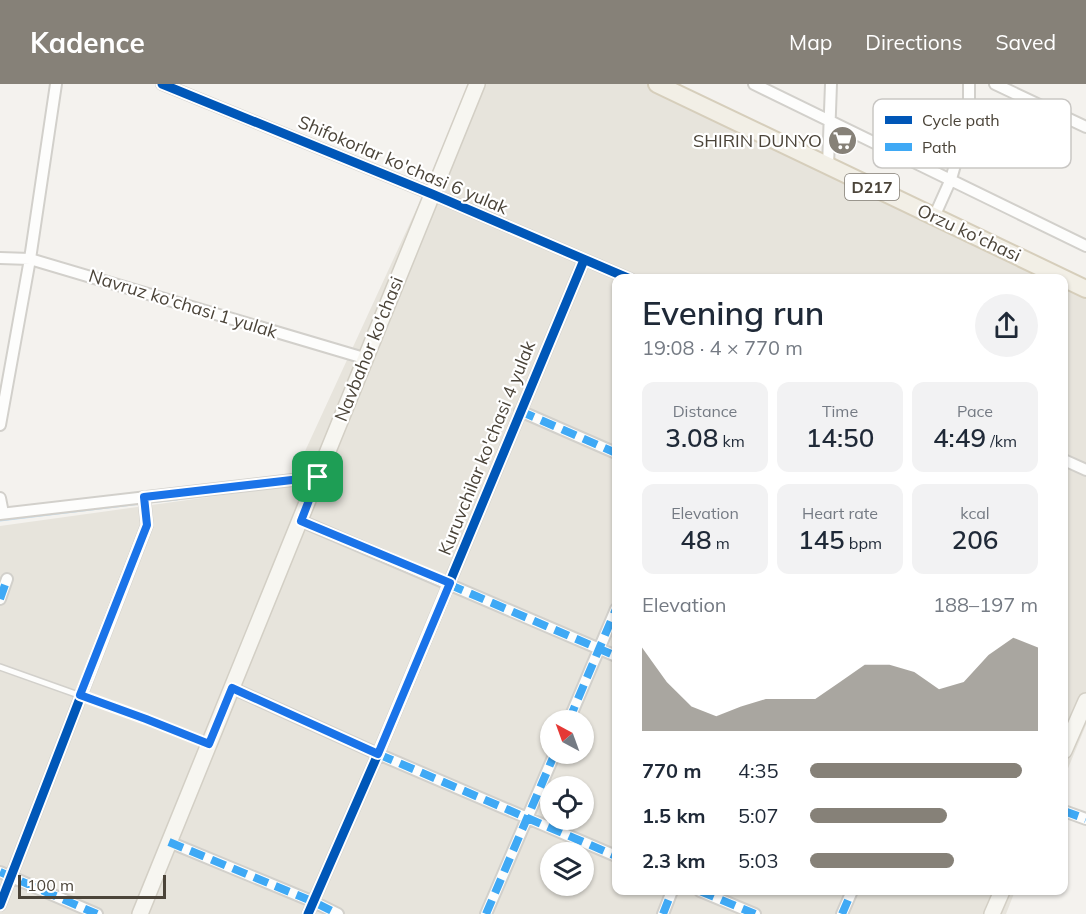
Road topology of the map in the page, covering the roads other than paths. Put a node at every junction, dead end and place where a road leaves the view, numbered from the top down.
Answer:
1 (56, 84) edge
2 (162, 84) edge
3 (477, 84) edge
4 (657, 84) edge
5 (754, 84) edge
6 (831, 84) edge
7 (995, 84) edge
8 (1028, 99) edge
9 (829, 119) junction
10 (1071, 119) edge
11 (1086, 126) edge
12 (873, 141) edge
13 (828, 166) junction
14 (929, 168) edge
15 (954, 168) edge
16 (951, 179) junction
17 (432, 194) junction
18 (934, 217) junction
19 (1086, 246) edge
20 (0, 258) edge
21 (30, 259) junction
22 (584, 260) junction
23 (618, 274) edge
24 (1054, 274) edge
25 (1068, 280) edge
26 (1086, 289) edge
27 (364, 358) junction
28 (520, 411) junction
29 (0, 424) edge
30 (612, 451) edge
31 (1068, 462) edge
32 (1086, 470) edge
33 (318, 477) junction
34 (0, 498) edge
35 (146, 503) junction
36 (2, 514) edge
37 (301, 521) junction
38 (7, 579) dead end
39 (450, 583) junction
40 (0, 599) edge
41 (612, 619) edge
42 (600, 649) junction
43 (612, 654) edge
44 (0, 667) edge
45 (232, 688) junction
46 (80, 695) junction
47 (1086, 701) edge
48 (573, 710) edge
49 (1068, 742) edge
50 (209, 744) junction
51 (378, 754) junction
52 (550, 764) edge
53 (1068, 812) edge
54 (528, 818) junction
55 (1086, 819) edge
56 (169, 842) junction
57 (612, 854) edge
58 (0, 872) edge
59 (12, 877) junction
60 (670, 895) edge
61 (710, 895) edge
62 (850, 895) edge
63 (1000, 895) edge
64 (314, 902) junction
65 (0, 905) edge
66 (97, 914) edge
67 (140, 914) edge
68 (308, 914) edge
69 (338, 914) edge
70 (486, 914) edge
71 (663, 914) edge
72 (755, 914) edge
73 (842, 914) edge
74 (992, 914) edge

1 - 21 street
2 - 17 street, Shifokorlar ko'chasi 6 yulak
3 - 17 main road, Navbahor ko'chasi
4 - 13 main road, Orzu ko'chasi / D217
5 - 9 street
6 - 9 street
7 - 8 street
9 - 12 street
9 - 13 street
10 - 11 street
13 - 18 main road, Orzu ko'chasi / D217
14 - 16 street
15 - 16 street
16 - 18 street
16 - 19 street
17 - 22 street, Shifokorlar ko'chasi 6 yulak
17 - 27 main road, Navbahor ko'chasi
18 - 24 main road, Orzu ko'chasi / D217
20 - 21 street, Navruz ko'chasi 1 yulak
21 - 27 street, Navruz ko'chasi 1 yulak
21 - 29 street
22 - 23 street, Shifokorlar ko'chasi 6 yulak
22 - 28 street, Kuruvchilar ko'chasi 4 yulak
25 - 26 main road, Orzu ko'chasi / D217
27 - 33 main road, Navbahor ko'chasi
28 - 30 street
28 - 39 street, Kuruvchilar ko'chasi 4 yulak
31 - 32 street
33 - 35 street
33 - 37 main road, Navbahor ko'chasi
34 - 36 street
35 - 36 street
35 - 46 street
37 - 39 street
37 - 45 main road, Navbahor ko'chasi
38 - 40 street
39 - 42 street
39 - 51 street, Kuruvchilar ko'chasi 4 yulak
41 - 42 street
42 - 43 street
42 - 48 street
44 - 46 lane
45 - 50 main road, Navbahor ko'chasi
45 - 51 street
46 - 50 lane
46 - 59 street
47 - 49 main road
50 - 56 main road, Navbahor ko'chasi
51 - 54 street
51 - 64 street, Kuruvchilar ko'chasi 4 yulak
52 - 54 street
53 - 55 street
54 - 57 street
54 - 70 street
56 - 64 street
56 - 67 main road, Navbahor ko'chasi
58 - 59 street
59 - 65 street
59 - 66 street
60 - 71 street
61 - 72 street
62 - 73 street
63 - 74 main road
64 - 68 street, Kuruvchilar ko'chasi 4 yulak
64 - 69 street

